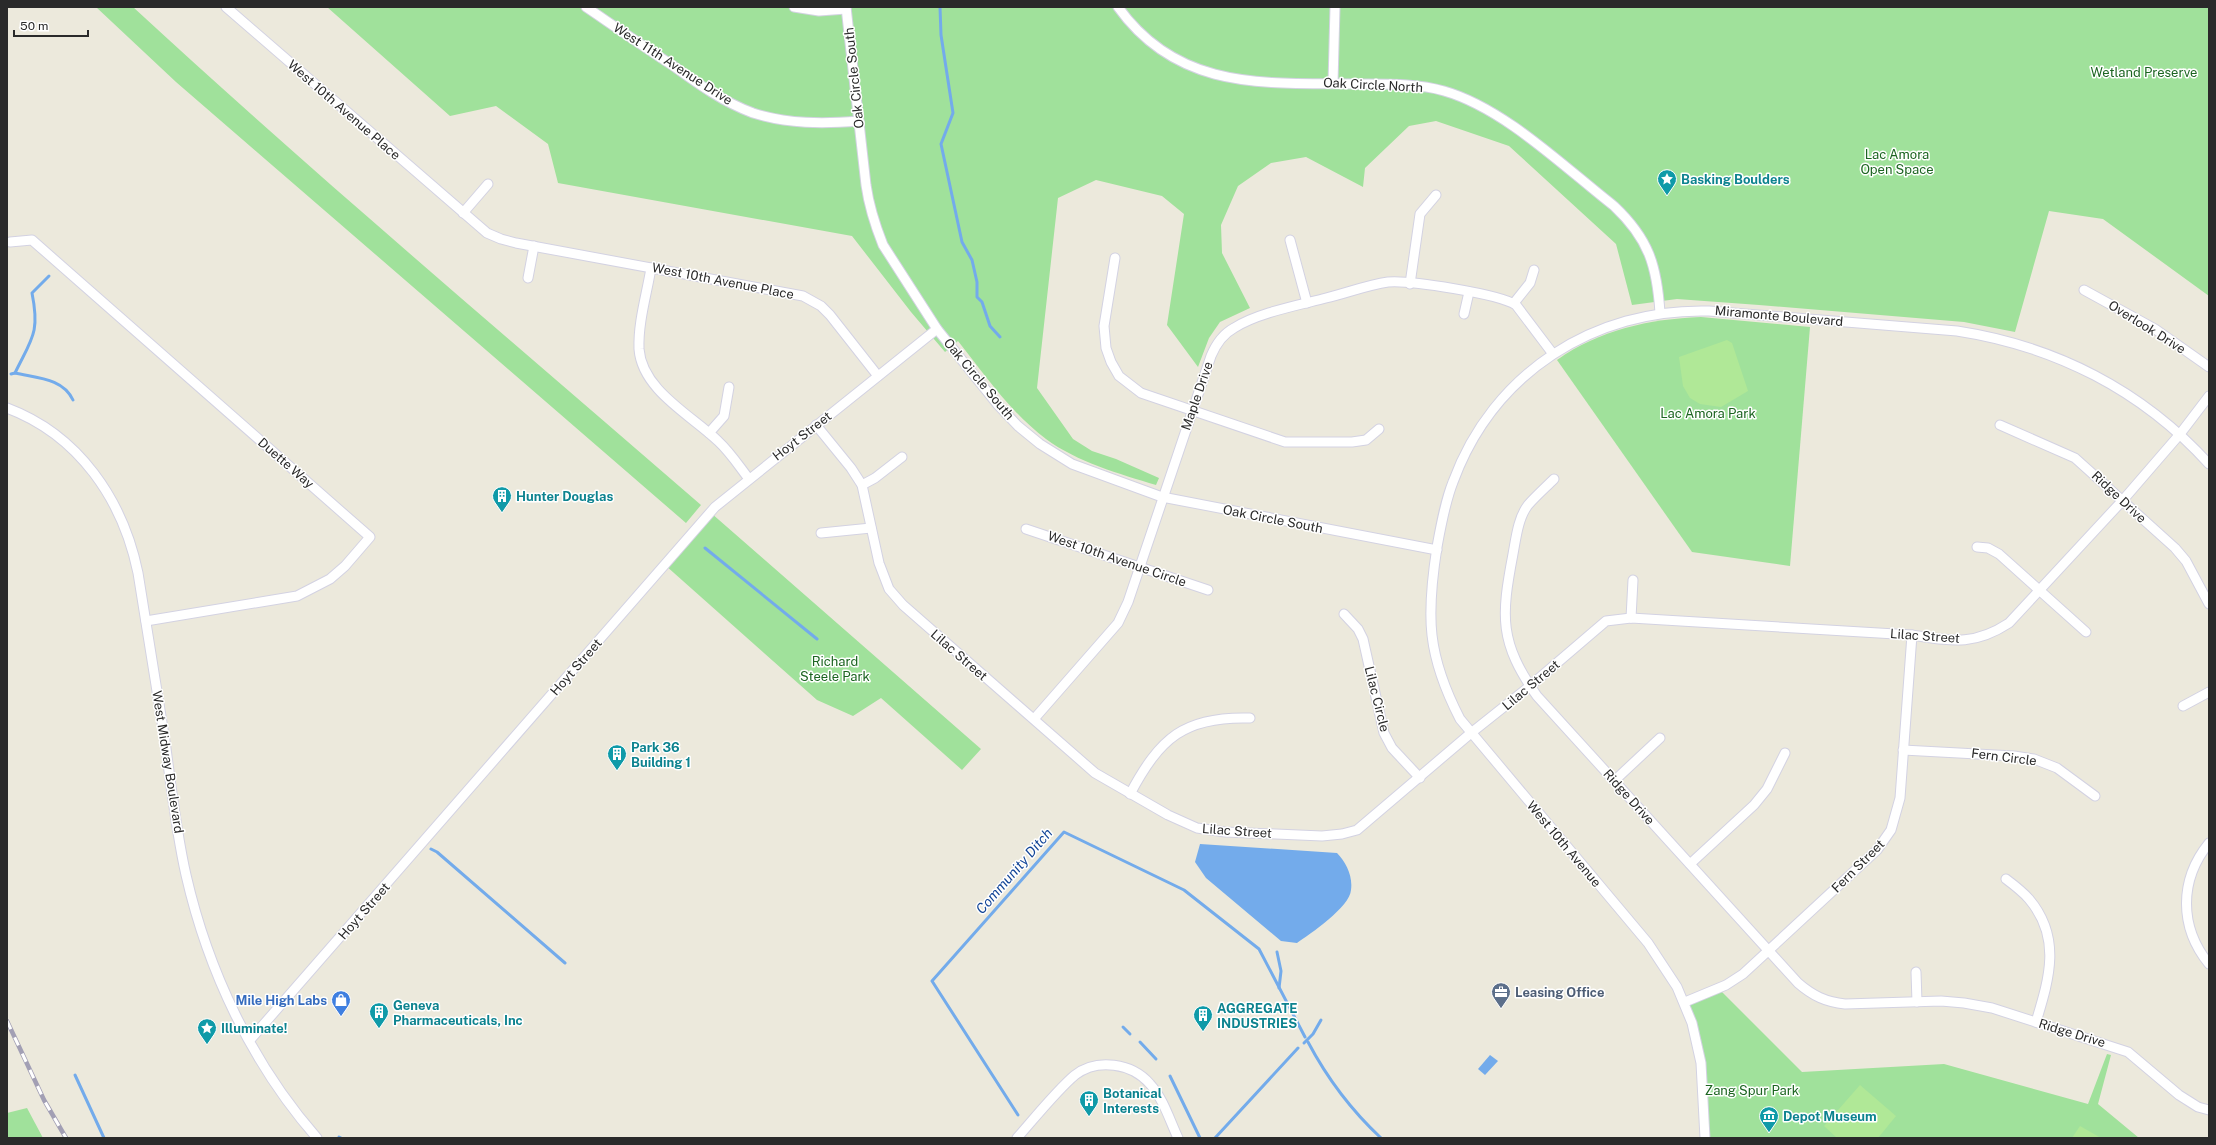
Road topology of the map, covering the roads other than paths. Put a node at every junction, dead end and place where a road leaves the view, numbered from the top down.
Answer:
1 (226, 7) edge
2 (586, 7) edge
3 (794, 7) edge
4 (1118, 7) edge
5 (1334, 7) edge
6 (846, 8) edge
7 (1333, 83) junction
8 (859, 121) junction
9 (488, 184) dead end
10 (1436, 195) dead end
11 (462, 213) junction
12 (1290, 240) dead end
13 (10, 242) dead end
14 (534, 246) junction
15 (1115, 258) dead end
16 (651, 268) junction
17 (1534, 270) dead end
18 (528, 278) dead end
19 (1410, 284) junction
20 (2084, 290) dead end
21 (1469, 292) junction
22 (1307, 303) junction
23 (1514, 303) junction
24 (1660, 313) junction
25 (1464, 314) dead end
26 (937, 330) junction
27 (1553, 354) junction
28 (2209, 367) edge
29 (878, 376) junction
30 (729, 387) dead end
31 (2209, 396) edge
32 (7, 408) edge
33 (1192, 411) junction
34 (816, 425) junction
35 (2000, 425) dead end
36 (1379, 429) dead end
37 (709, 433) junction
38 (2180, 434) junction
39 (902, 456) dead end
40 (2209, 464) edge
41 (749, 479) junction
42 (1554, 479) dead end
43 (862, 485) junction
44 (1162, 497) junction
45 (2123, 500) junction
46 (871, 528) junction
47 (1026, 529) dead end
48 (821, 533) dead end
49 (1977, 547) dead end
50 (1437, 550) junction
51 (1139, 567) junction
52 (1633, 580) dead end
53 (1208, 590) dead end
54 (2039, 590) junction
55 (2209, 604) edge
56 (1344, 614) dead end
57 (1631, 618) junction
58 (146, 621) junction
59 (2086, 632) dead end
60 (1912, 635) junction
61 (1530, 686) junction
62 (2209, 692) edge
63 (2183, 706) dead end
64 (1250, 718) dead end
65 (1034, 720) junction
66 (1471, 733) junction
67 (1660, 738) dead end
68 (1903, 750) junction
69 (1786, 753) dead end
70 (1420, 778) junction
71 (1614, 781) junction
72 (1130, 794) junction
73 (2095, 796) dead end
74 (2209, 843) edge
75 (1690, 864) junction
76 (2006, 879) dead end
77 (1769, 950) junction
78 (2209, 964) edge
79 (1916, 972) dead end
80 (1685, 1002) junction
81 (1917, 1002) junction
82 (2036, 1022) junction
83 (250, 1040) junction
84 (2209, 1110) edge
85 (1019, 1136) edge
86 (317, 1138) edge
87 (1178, 1138) edge
88 (1705, 1138) edge

1 - 11 street, West 10th Avenue Place
2 - 8 street, West 11th Avenue Drive
3 - 6 street
4 - 7 street, Oak Circle North
5 - 7 street
6 - 8 street, Oak Circle South
7 - 24 street, Oak Circle North
8 - 26 street, Oak Circle South
9 - 11 street
10 - 19 street
11 - 14 street, West 10th Avenue Place
12 - 22 street
13 - 58 street, Duette Way
14 - 16 street, West 10th Avenue Place
14 - 18 street
15 - 33 street
16 - 29 street, West 10th Avenue Place
16 - 37 street
17 - 23 street
19 - 21 street, Maple Drive
19 - 22 street, Maple Drive
20 - 28 street, Overlook Drive
21 - 23 street, Maple Drive
21 - 25 street
22 - 33 street, Maple Drive
23 - 27 street
24 - 27 street, Miramonte Boulevard
24 - 38 street, Miramonte Boulevard
26 - 29 street, Hoyt Street
26 - 44 street, Oak Circle South
27 - 50 street, Miramonte Boulevard
29 - 34 street, Hoyt Street
30 - 37 street
31 - 38 street, Lilac Street
32 - 58 street, West Midway Boulevard
33 - 36 street
33 - 44 street, Maple Drive
34 - 41 street, Hoyt Street
34 - 43 street, Lilac Street
35 - 45 street, Ridge Drive
37 - 41 street
38 - 40 street, Miramonte Boulevard
38 - 45 street, Lilac Street
39 - 43 street
41 - 83 street, Hoyt Street
42 - 61 street, Ridge Drive
43 - 46 street, Lilac Street
44 - 50 street, Oak Circle South
44 - 51 street, Maple Drive
45 - 54 street, Lilac Street
45 - 55 street, Ridge Drive
46 - 48 street
46 - 65 street, Lilac Street
47 - 51 street, West 10th Avenue Circle
49 - 54 street
50 - 66 street, West 10th Avenue
51 - 53 street, West 10th Avenue Circle
51 - 65 street, Maple Drive
52 - 57 street
54 - 59 street
54 - 60 street, Lilac Street
56 - 70 street, Lilac Circle
57 - 60 street, Lilac Street
57 - 61 street, Lilac Street
58 - 83 street, West Midway Boulevard
60 - 68 street, Fern Street
61 - 66 street, Lilac Street
61 - 71 street, Ridge Drive
62 - 63 street
64 - 72 street
65 - 72 street, Lilac Street
66 - 70 street, Lilac Street
66 - 80 street, West 10th Avenue
67 - 71 street
68 - 73 street, Fern Circle
68 - 77 street, Fern Street
69 - 75 street
70 - 72 street, Lilac Street
71 - 75 street, Ridge Drive
74 - 78 street
75 - 77 street, Ridge Drive
76 - 82 street
77 - 80 street, Fern Street
77 - 81 street, Ridge Drive
79 - 81 street
80 - 88 street, West 10th Avenue
81 - 82 street, Ridge Drive
82 - 84 street, Ridge Drive
83 - 86 street, West Midway Boulevard
85 - 87 street

